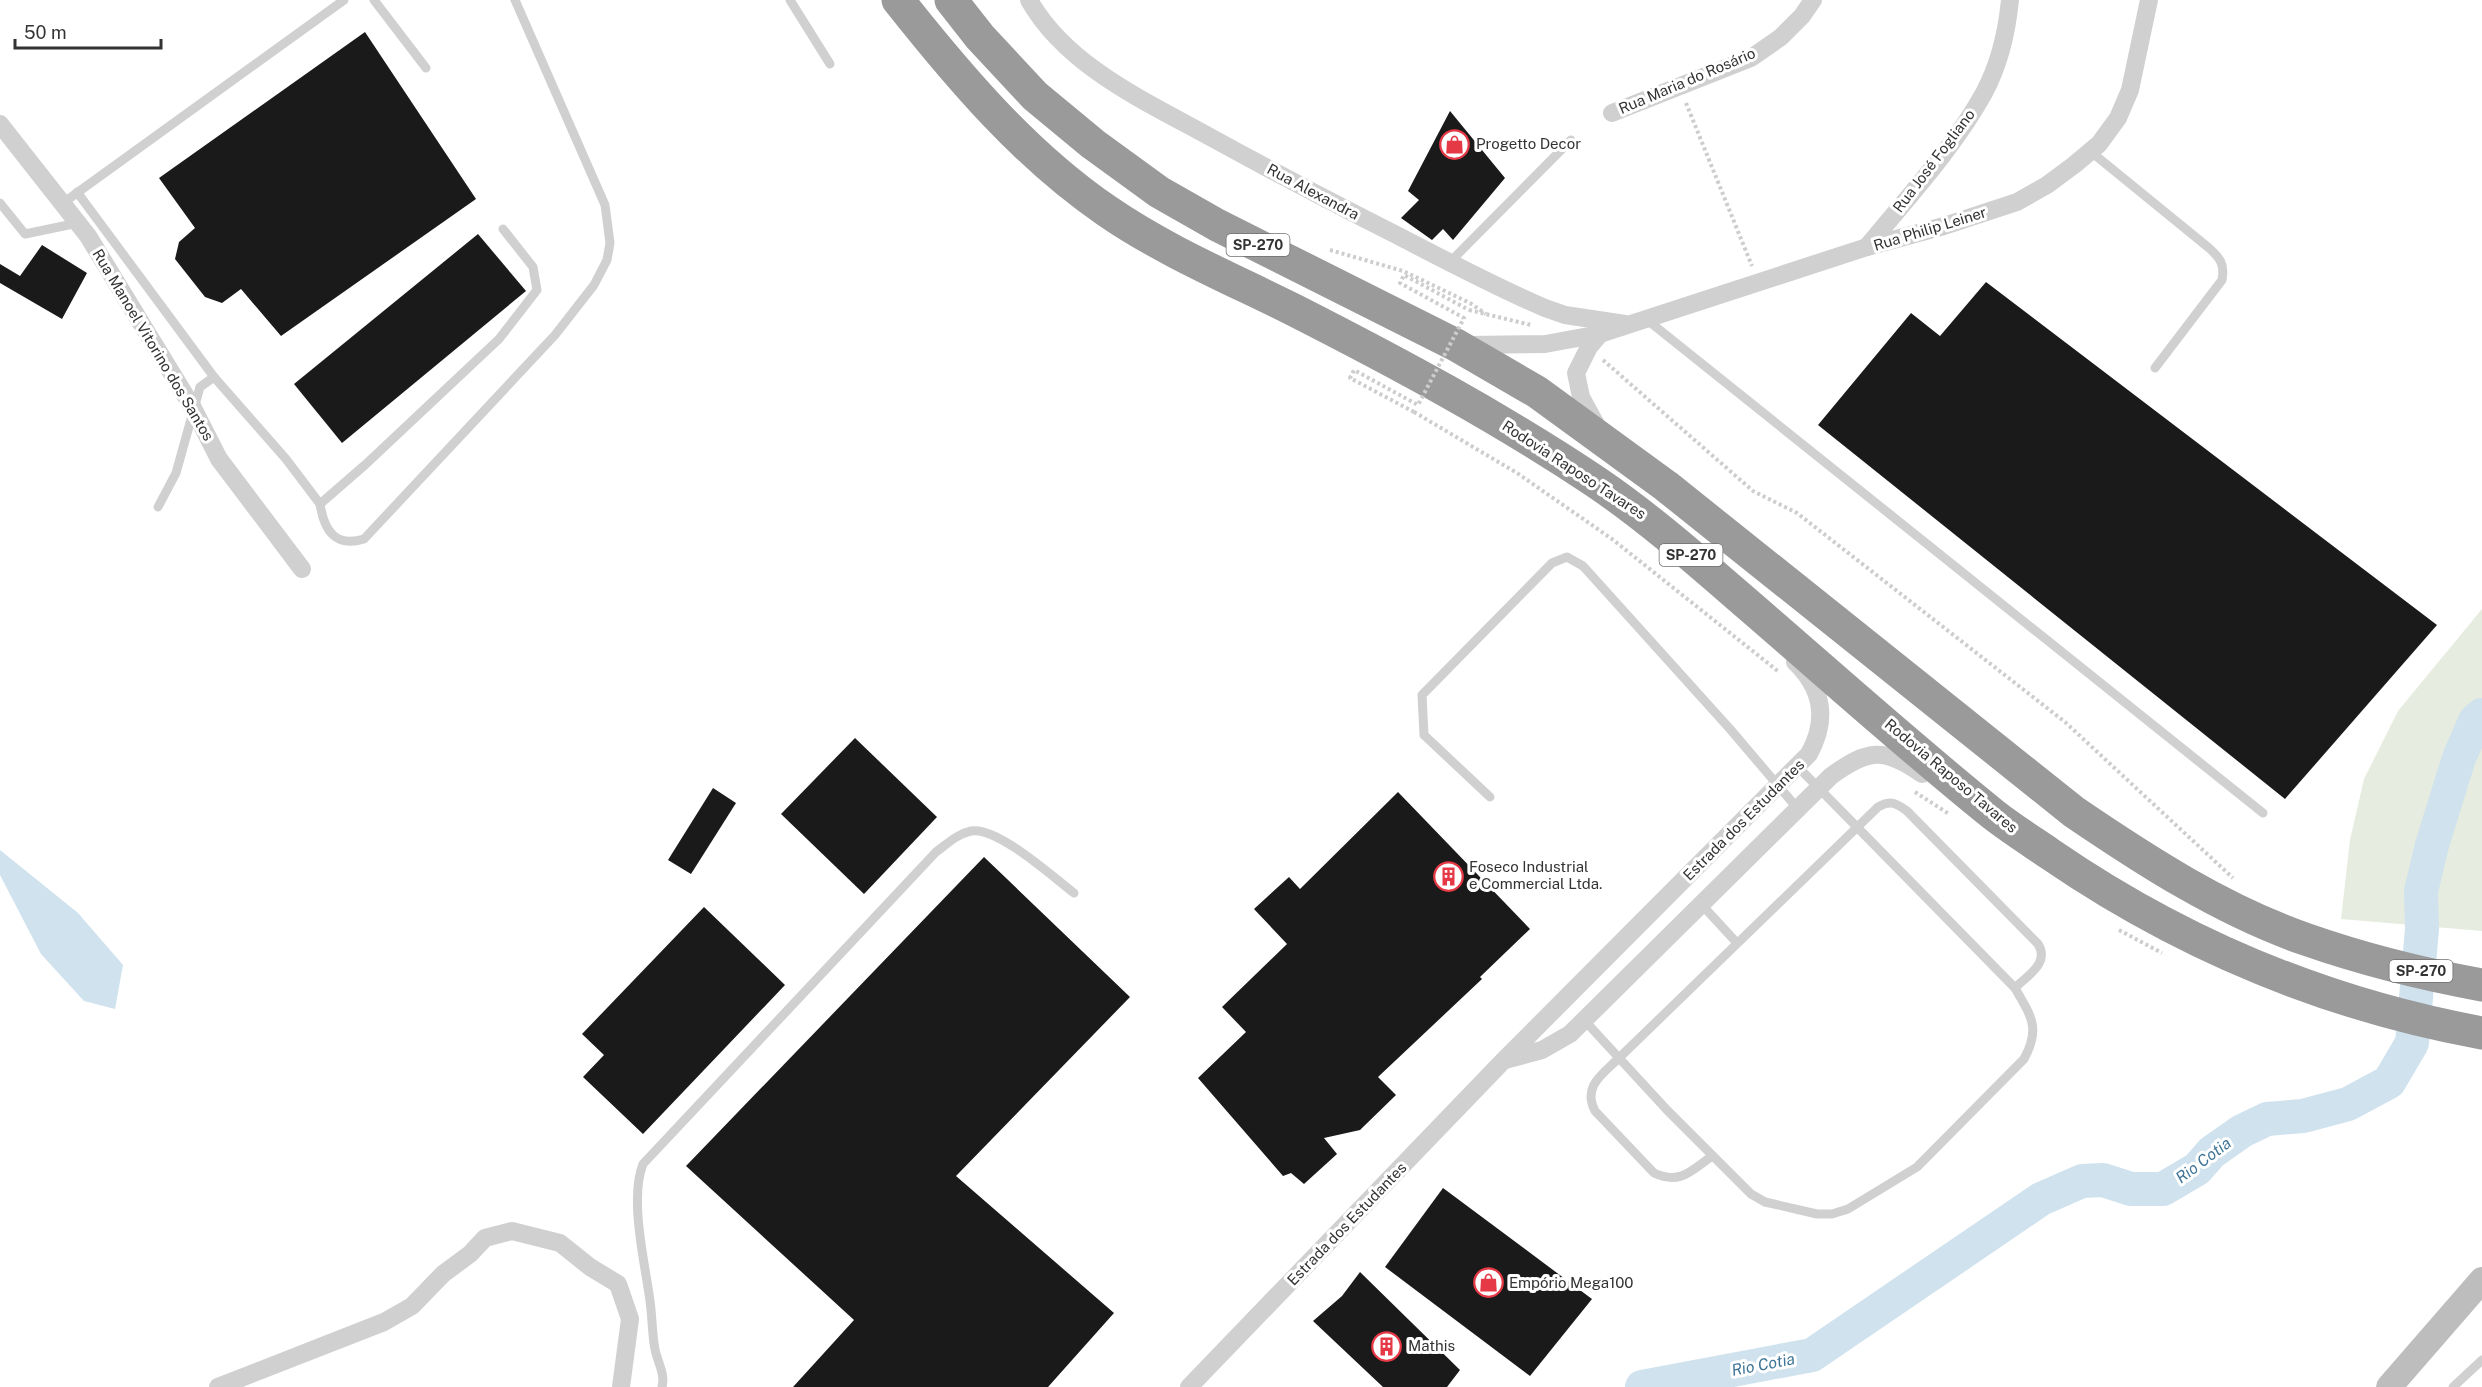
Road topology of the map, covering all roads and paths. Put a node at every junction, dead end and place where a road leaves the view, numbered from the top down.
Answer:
1 (344, 0) edge
2 (374, 0) edge
3 (515, 0) edge
4 (790, 0) edge
5 (951, 0) edge
6 (1029, 0) edge
7 (1813, 0) edge
8 (2010, 0) edge
9 (2149, 0) edge
10 (896, 6) edge
11 (830, 64) dead end
12 (426, 68) dead end
13 (1680, 87) junction
14 (1612, 113) dead end
15 (0, 124) edge
16 (1571, 140) dead end
17 (2090, 151) junction
18 (70, 197) junction
19 (0, 203) edge
20 (78, 223) junction
21 (503, 229) dead end
22 (1867, 248) junction
23 (1328, 250) dead end
24 (1450, 262) junction
25 (1759, 283) junction
26 (1486, 314) junction
27 (1638, 322) junction
28 (1594, 340) junction
29 (1456, 345) junction
30 (1545, 345) junction
31 (2155, 368) dead end
32 (214, 377) junction
33 (193, 408) junction
34 (1604, 440) junction
35 (320, 504) junction
36 (158, 507) dead end
37 (1640, 512) junction
38 (302, 569) dead end
39 (1783, 676) dead end
40 (1798, 767) junction
41 (1778, 787) junction
42 (1820, 788) junction
43 (1490, 797) dead end
44 (1798, 810) junction
45 (2263, 813) dead end
46 (1857, 827) junction
47 (2239, 884) dead end
48 (2099, 887) junction
49 (1074, 893) dead end
50 (1702, 905) junction
51 (1737, 943) junction
52 (2475, 983) edge
53 (2015, 988) junction
54 (1564, 999) junction
55 (1585, 1021) junction
56 (2472, 1032) edge
57 (1620, 1057) junction
58 (1504, 1060) junction
59 (1712, 1156) junction
60 (2482, 1280) edge
61 (2482, 1360) edge
62 (218, 1387) edge
63 (621, 1387) edge
64 (663, 1387) edge
65 (1190, 1387) edge
66 (2389, 1387) edge
67 (2453, 1387) edge

1 - 18 lane
2 - 12 lane
3 - 35 lane
4 - 11 lane
5 - 29 highway, SP-270
6 - 24 street, Rua Alexandra
7 - 13 street, Rua Maria do Rosário
8 - 22 street, Rua José Fogliano
9 - 17 street, Rua Philip Leiner
10 - 37 highway, Rodovia Raposo Tavares / SP-270
13 - 14 street, Rua Maria do Rosário
13 - 25 path
15 - 18 street, Rua Manoel Vitorino dos Santos
16 - 24 lane
17 - 22 street, Rua Philip Leiner
17 - 31 lane
18 - 20 street, Rua Manoel Vitorino dos Santos
18 - 32 lane
19 - 20 lane
20 - 33 street, Rua Manoel Vitorino dos Santos
21 - 35 lane
22 - 25 street, Rua Philip Leiner
23 - 26 path
24 - 27 street, Rua Alexandra
25 - 27 street, Rua Philip Leiner
26 - 30 path
26 - 39 path, bridge
27 - 28 street, Rua Philip Leiner
27 - 45 lane
28 - 30 street, Rua Philip Leiner
28 - 34 street
28 - 47 path
29 - 30 street, Rua Philip Leiner
29 - 34 highway, SP-270
32 - 33 lane
32 - 35 lane
33 - 36 lane
33 - 38 street, Rua Manoel Vitorino dos Santos
34 - 52 highway, SP-270
37 - 40 street, Estrada dos Estudantes
37 - 48 highway, Rodovia Raposo Tavares / SP-270
40 - 41 street, Estrada dos Estudantes
40 - 42 lane
41 - 43 lane
41 - 44 lane
41 - 54 street, Estrada dos Estudantes
42 - 44 street, Estrada dos Estudantes
42 - 46 lane
42 - 48 street, Estrada dos Estudantes
44 - 50 street, Estrada dos Estudantes
46 - 51 lane
46 - 53 lane
46 - 53 lane
48 - 56 highway, Rodovia Raposo Tavares / SP-270
49 - 64 lane
50 - 51 lane
50 - 55 street, Estrada dos Estudantes
51 - 57 lane
53 - 59 lane
54 - 55 street
54 - 58 street, Estrada dos Estudantes
55 - 57 lane
55 - 58 street, Estrada dos Estudantes
57 - 59 lane
57 - 59 lane
58 - 65 street, Estrada dos Estudantes
60 - 66 main road
61 - 67 lane
62 - 63 street

